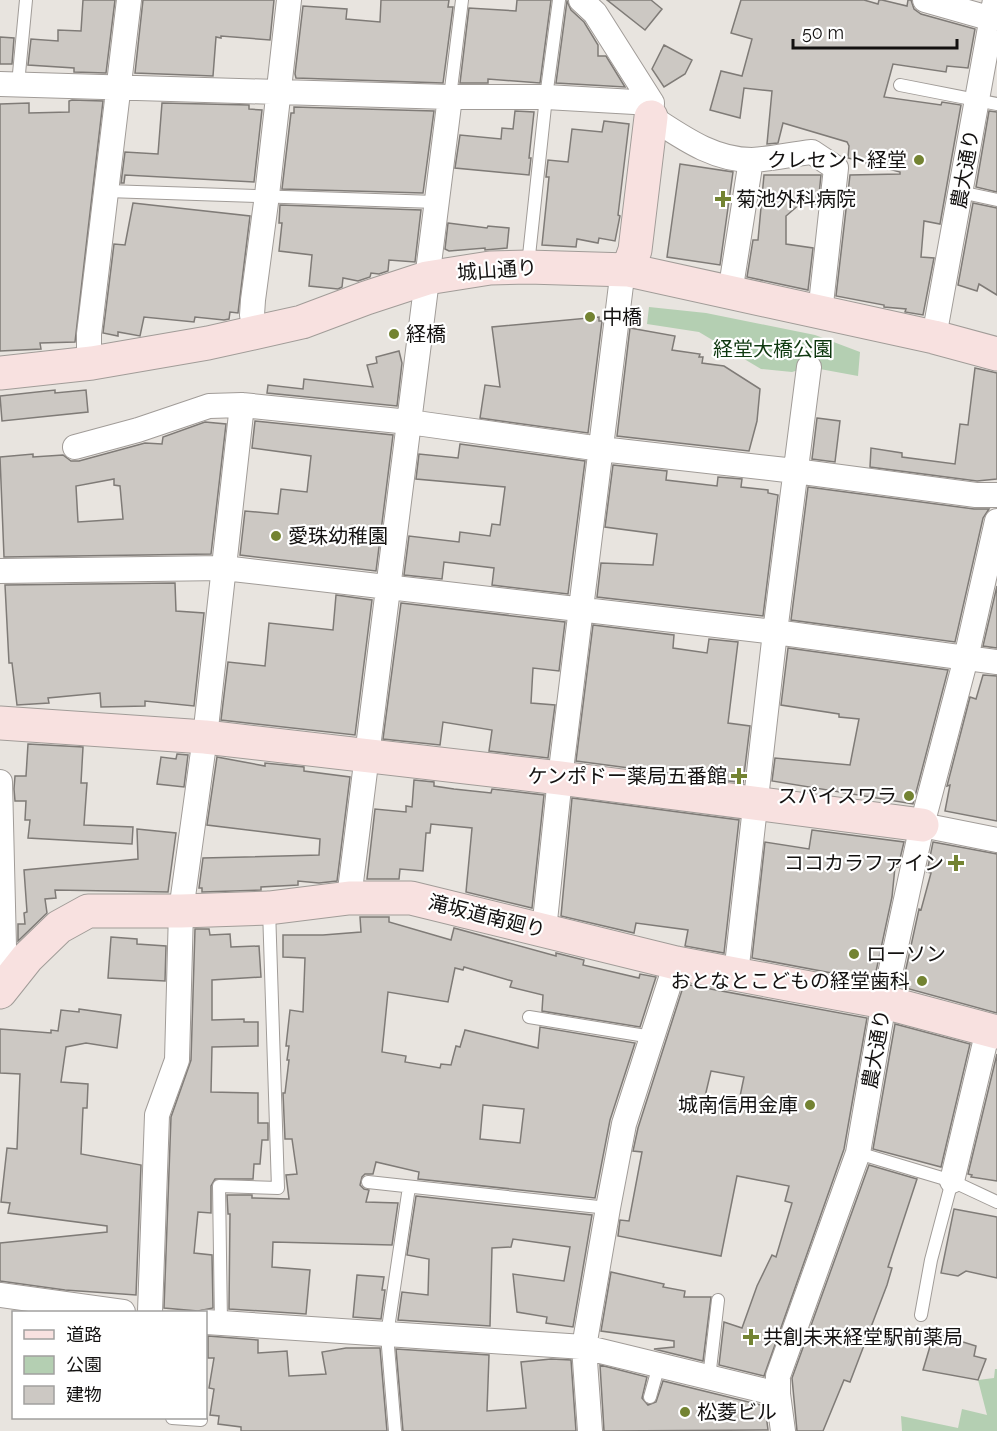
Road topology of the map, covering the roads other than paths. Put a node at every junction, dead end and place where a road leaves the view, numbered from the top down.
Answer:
1 (26, 0) edge
2 (129, 0) edge
3 (289, 0) edge
4 (462, 0) edge
5 (559, 0) edge
6 (581, 0) edge
7 (925, 0) edge
8 (994, 9) edge
9 (991, 56) edge
10 (9, 84) edge
11 (118, 86) junction
12 (900, 86) dead end
13 (278, 91) junction
14 (450, 97) junction
15 (546, 97) junction
16 (987, 102) edge
17 (652, 110) junction
18 (751, 160) junction
19 (107, 191) junction
20 (960, 192) junction
21 (267, 195) junction
22 (997, 200) edge
23 (436, 202) junction
24 (528, 267) junction
25 (628, 270) junction
26 (427, 278) junction
27 (730, 292) junction
28 (820, 313) junction
29 (255, 333) junction
30 (934, 338) junction
31 (997, 354) edge
32 (92, 363) junction
33 (809, 367) dead end
34 (0, 373) edge
35 (242, 405) junction
36 (409, 422) junction
37 (75, 447) dead end
38 (601, 449) junction
39 (795, 471) junction
40 (997, 495) edge
41 (997, 521) edge
42 (224, 568) junction
43 (0, 571) edge
44 (388, 587) junction
45 (581, 609) junction
46 (775, 632) junction
47 (966, 658) junction
48 (997, 662) edge
49 (0, 723) edge
50 (205, 737) junction
51 (368, 755) junction
52 (560, 778) junction
53 (0, 782) edge
54 (756, 804) junction
55 (922, 825) junction
56 (997, 840) edge
57 (0, 841) edge
58 (349, 898) junction
59 (269, 908) junction
60 (181, 911) junction
61 (544, 930) junction
62 (676, 963) junction
63 (736, 974) junction
64 (2, 989) edge
65 (884, 1002) junction
66 (530, 1017) dead end
67 (993, 1031) edge
68 (652, 1036) junction
69 (858, 1153) junction
70 (952, 1180) junction
71 (368, 1182) dead end
72 (409, 1187) junction
73 (997, 1202) edge
74 (608, 1208) junction
75 (0, 1295) edge
76 (718, 1300) dead end
77 (116, 1311) edge
78 (150, 1311) edge
79 (921, 1315) dead end
80 (213, 1323) edge
81 (387, 1335) junction
82 (584, 1347) junction
83 (659, 1365) junction
84 (710, 1378) junction
85 (778, 1394) junction
86 (650, 1397) dead end
87 (177, 1419) edge
88 (201, 1423) edge
89 (395, 1431) edge
90 (590, 1431) edge
91 (783, 1431) edge

1 - 10 lane
2 - 11 street
3 - 13 street
4 - 14 lane
5 - 15 lane
6 - 17 street
7 - 8 street
8 - 9 street, 農大通り
9 - 16 street, 農大通り
10 - 11 street
11 - 13 street
11 - 19 street
12 - 16 lane
13 - 14 street
13 - 21 street
14 - 15 street
14 - 23 street
15 - 17 street
15 - 24 lane
16 - 20 street, 農大通り
17 - 18 street
17 - 25 street
18 - 27 street
18 - 28 street
19 - 21 lane
19 - 32 street
20 - 22 lane
20 - 30 street, 農大通り
21 - 23 lane
21 - 29 street
23 - 26 street
24 - 25 street, 城山通り
24 - 26 street, 城山通り
25 - 27 street, 城山通り
25 - 38 street
26 - 29 street, 城山通り
26 - 36 street
27 - 28 street, 城山通り
28 - 30 street, 城山通り
29 - 32 street, 城山通り
30 - 31 street, 城山通り
32 - 34 street, 城山通り
33 - 39 street
35 - 36 street
35 - 37 street
35 - 42 street
36 - 38 street
36 - 44 street
38 - 39 street
38 - 45 street
39 - 40 street
39 - 46 street
41 - 47 street, 農大通り
42 - 43 street
42 - 44 street
42 - 50 street
44 - 45 street
44 - 51 street
45 - 46 street
45 - 52 street
46 - 47 street
46 - 54 street
47 - 48 street
47 - 55 street, 農大通り
49 - 50 street
50 - 51 street
50 - 60 street
51 - 52 street
51 - 58 street
52 - 54 street
52 - 61 street
53 - 57 street
54 - 55 street
54 - 63 street
55 - 56 street
55 - 65 street, 農大通り
57 - 64 street
58 - 59 street, 滝坂道南廻り
58 - 61 street, 滝坂道南廻り
59 - 60 street, 滝坂道南廻り
59 - 80 lane
60 - 64 street, 滝坂道南廻り
60 - 78 street
61 - 62 street, 滝坂道南廻り
62 - 63 street, 滝坂道南廻り
62 - 68 street
63 - 65 street, 滝坂道南廻り
65 - 67 street, 滝坂道南廻り
65 - 69 street, 農大通り
66 - 68 lane
67 - 70 street
68 - 74 street
69 - 70 lane
69 - 85 street, 農大通り
70 - 73 lane
70 - 79 lane
71 - 72 lane
72 - 74 lane
72 - 81 lane
74 - 82 street
75 - 77 street
76 - 84 lane
80 - 81 street
81 - 82 street
81 - 89 lane
82 - 83 street
82 - 90 street
83 - 84 street
83 - 86 lane
84 - 85 street
85 - 91 street, 農大通り
87 - 88 lane

